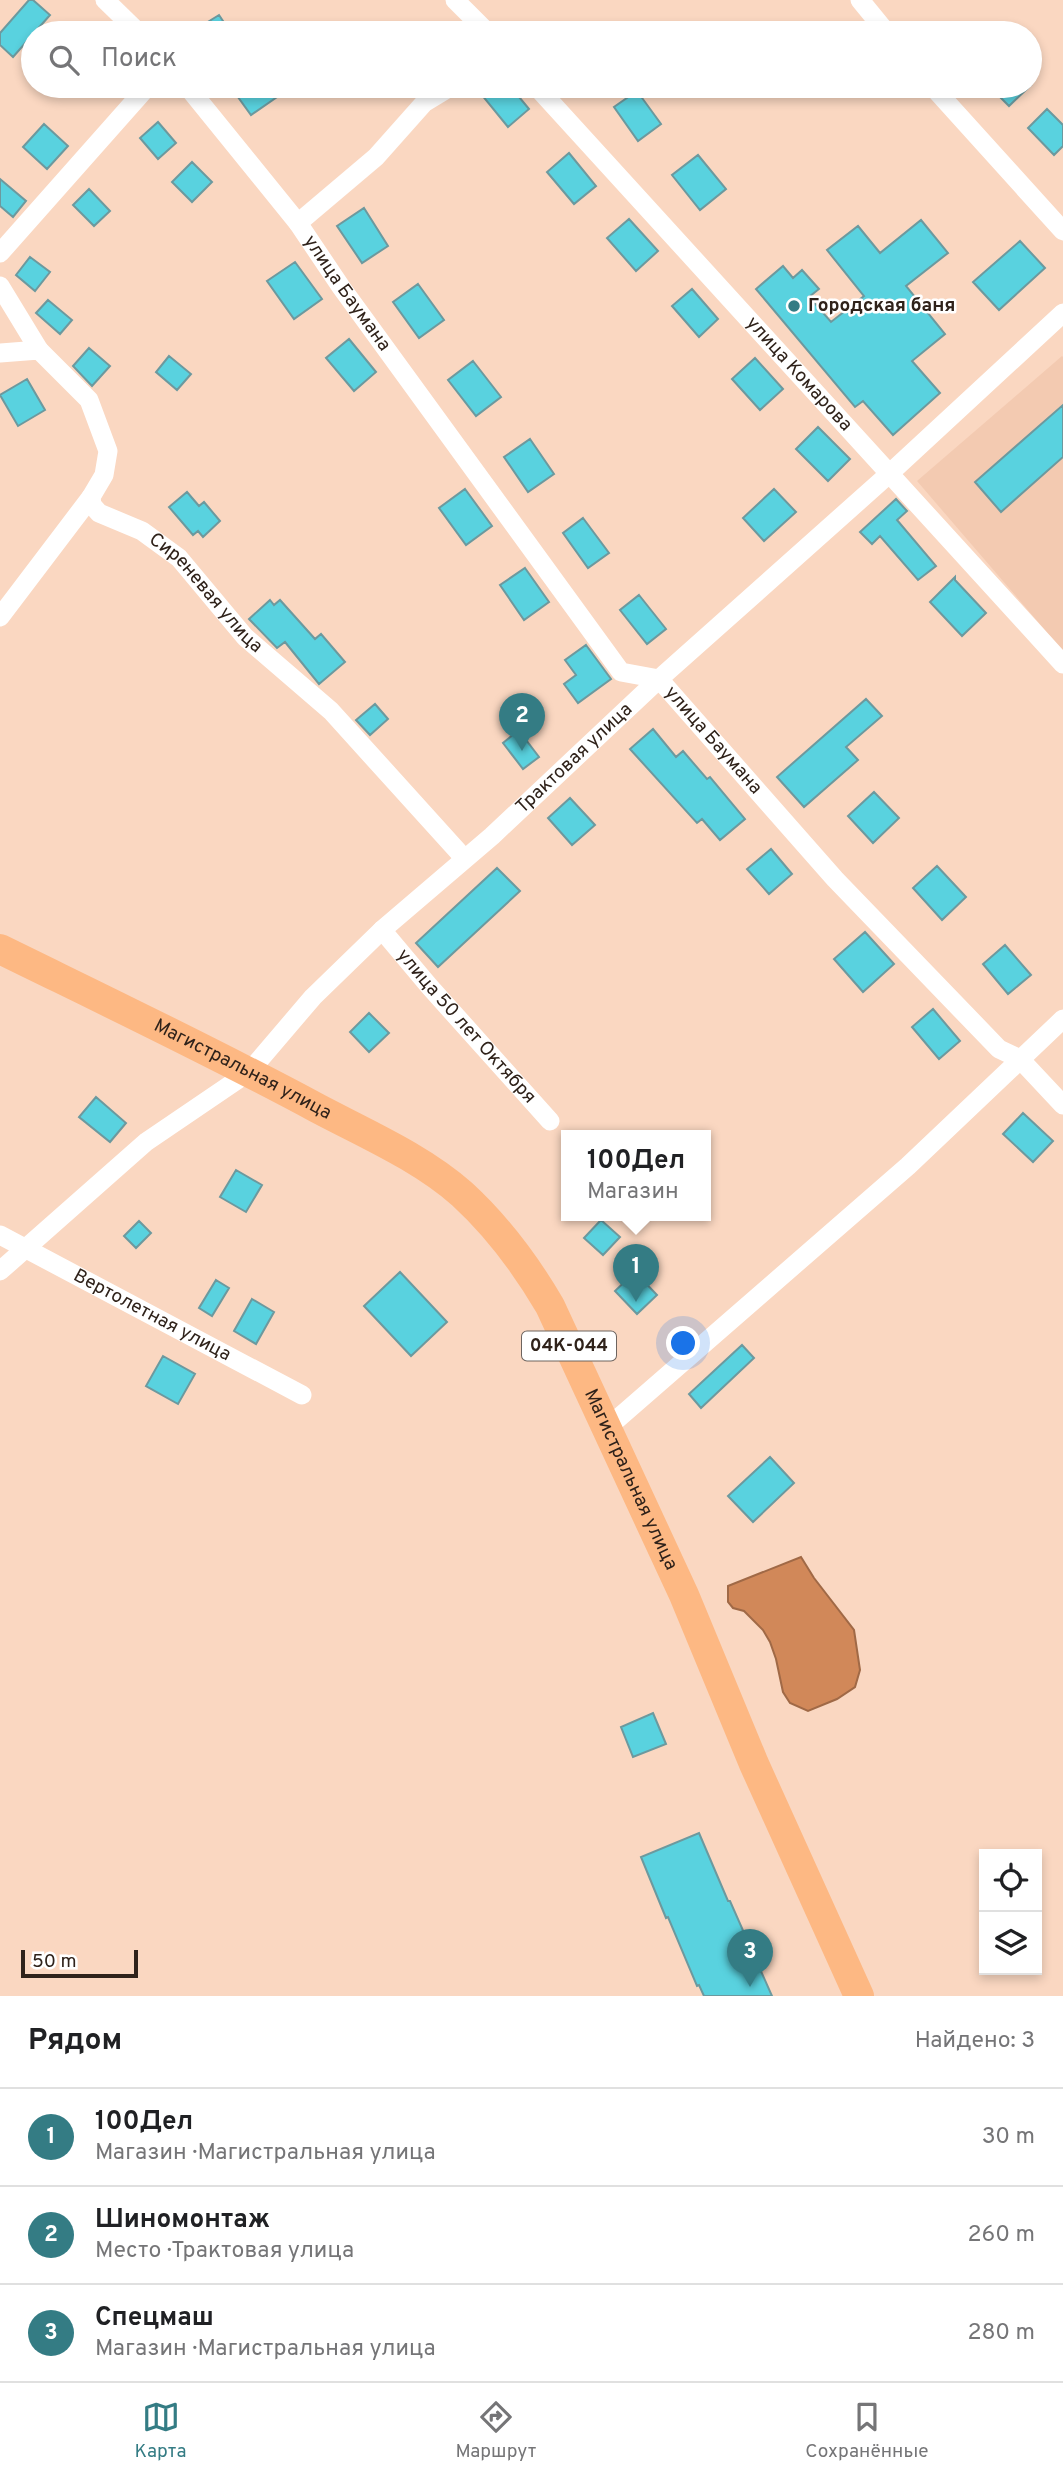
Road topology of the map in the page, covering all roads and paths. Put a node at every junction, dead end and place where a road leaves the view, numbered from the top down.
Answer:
1 (105, 0) edge
2 (455, 0) edge
3 (860, 0) edge
4 (127, 21) edge
5 (476, 21) edge
6 (877, 21) edge
7 (137, 98) edge
8 (197, 98) edge
9 (432, 98) edge
10 (547, 98) edge
11 (943, 98) edge
12 (298, 223) junction
13 (1063, 231) edge
14 (0, 253) edge
15 (0, 286) edge
16 (1063, 313) edge
17 (39, 350) junction
18 (0, 353) edge
19 (889, 474) junction
20 (91, 497) junction
21 (0, 617) edge
22 (1063, 664) edge
23 (659, 679) junction
24 (464, 858) junction
25 (382, 930) junction
26 (0, 948) edge
27 (1063, 1019) edge
28 (1020, 1059) junction
29 (249, 1072) junction
30 (1063, 1105) edge
31 (550, 1121) dead end
32 (0, 1236) edge
33 (26, 1249) junction
34 (0, 1271) edge
35 (302, 1395) dead end
36 (607, 1428) junction
37 (859, 1996) edge

1 - 4 street
2 - 5 street
3 - 6 street
7 - 14 street
8 - 12 street, улица Баумана
9 - 12 street
10 - 19 street, улица Комарова
11 - 13 street
12 - 23 street, улица Баумана
15 - 17 street
16 - 19 street, Трактовая улица
17 - 18 street
17 - 20 street
19 - 22 street, улица Комарова
19 - 23 street, Трактовая улица
20 - 21 street
20 - 24 street, Сиреневая улица
23 - 24 street, Трактовая улица
23 - 28 street, улица Баумана
24 - 25 street, Трактовая улица
25 - 29 street, Трактовая улица
25 - 31 street, улица 50 лет Октября
26 - 29 main road, Магистральная улица / 04К-044
27 - 28 street
28 - 30 street, улица Баумана
28 - 36 street
29 - 33 street, Трактовая улица
29 - 36 main road, Магистральная улица / 04К-044
32 - 33 street, Вертолетная улица
33 - 34 street, Трактовая улица
33 - 35 street, Вертолетная улица
36 - 37 main road, Магистральная улица / 04К-044

